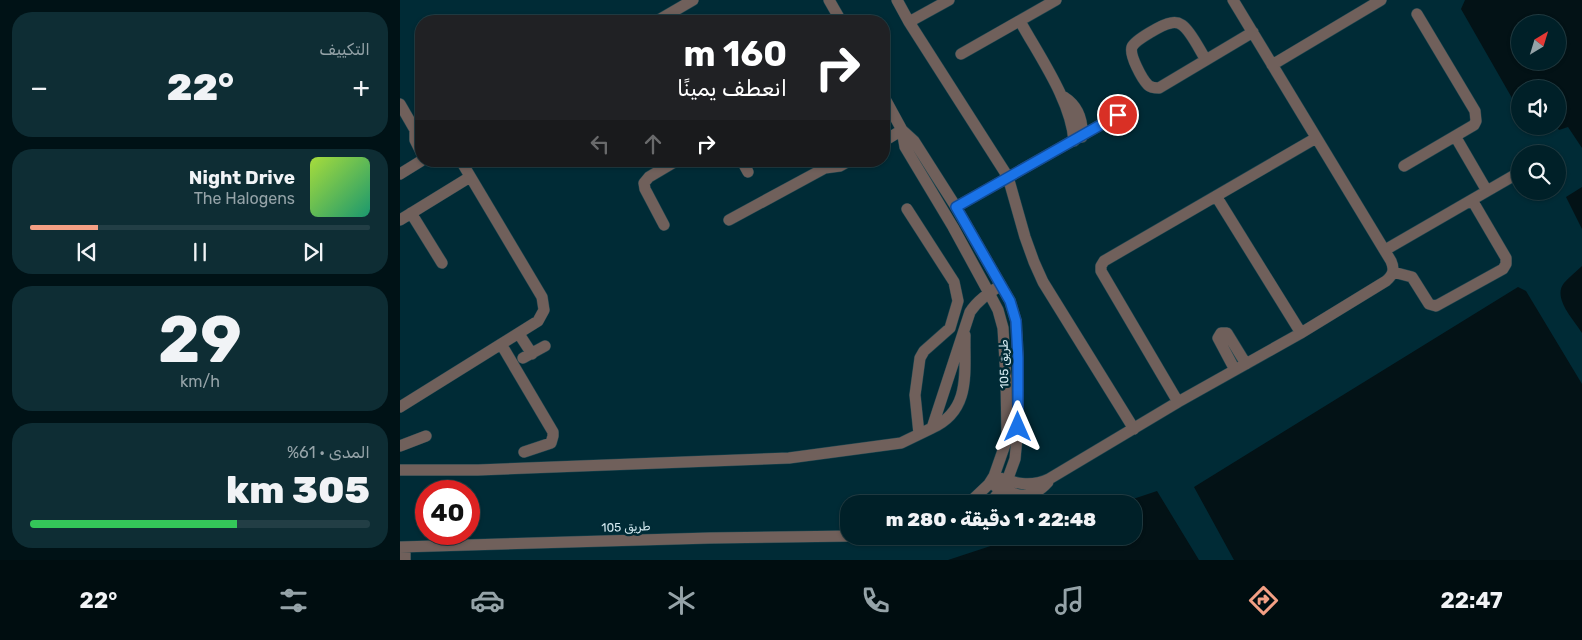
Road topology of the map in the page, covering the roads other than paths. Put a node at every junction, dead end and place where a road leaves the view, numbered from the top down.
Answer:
1 (693, 0) edge
2 (829, 0) edge
3 (897, 0) edge
4 (949, 0) edge
5 (1056, 0) edge
6 (1234, 0) edge
7 (1381, 0) edge
8 (1418, 14) dead end
9 (667, 15) edge
10 (838, 15) edge
11 (1020, 21) junction
12 (909, 22) junction
13 (1253, 32) junction
14 (961, 54) dead end
15 (1206, 60) junction
16 (1272, 65) junction
17 (400, 104) edge
18 (890, 108) edge
19 (1118, 115) dead end
20 (415, 126) edge
21 (902, 130) junction
22 (1456, 136) junction
23 (890, 137) edge
24 (1316, 138) junction
25 (1078, 139) junction
26 (415, 165) edge
27 (1404, 166) dead end
28 (464, 167) edge
29 (666, 167) edge
30 (745, 167) edge
31 (831, 167) edge
32 (748, 172) dead end
33 (400, 174) edge
34 (470, 177) junction
35 (1008, 177) junction
36 (1511, 177) edge
37 (1487, 191) junction
38 (1216, 196) junction
39 (1472, 200) junction
40 (956, 207) junction
41 (907, 209) dead end
42 (411, 213) junction
43 (400, 220) edge
44 (729, 220) dead end
45 (964, 220) junction
46 (664, 225) dead end
47 (953, 227) junction
48 (1385, 250) junction
49 (442, 263) dead end
50 (1393, 272) junction
51 (1001, 285) junction
52 (989, 293) junction
53 (965, 323) junction
54 (1301, 333) junction
55 (519, 334) junction
56 (501, 344) junction
57 (545, 346) dead end
58 (1246, 364) junction
59 (1235, 370) junction
60 (1178, 402) junction
61 (400, 407) edge
62 (932, 428) junction
63 (1134, 429) junction
64 (919, 434) junction
65 (426, 436) dead end
66 (400, 446) edge
67 (524, 452) dead end
68 (400, 470) edge
69 (1050, 479) junction
70 (992, 480) junction
71 (1005, 485) junction
72 (977, 495) edge
73 (997, 495) edge
74 (1022, 495) edge
75 (1026, 495) edge
76 (840, 536) edge
77 (402, 547) edge
78 (405, 560) edge

1 - 9 street
2 - 10 street
3 - 12 street
4 - 12 street
5 - 11 street
6 - 13 street
7 - 16 street
8 - 22 street
11 - 14 street
11 - 25 street
12 - 35 street
13 - 15 street
13 - 16 street
15 - 15 street
16 - 24 street
17 - 20 street
18 - 21 street, طريق 105
19 - 25 street
21 - 23 street
21 - 40 street, طريق 105
21 - 47 street, طريق 105
22 - 27 street
22 - 37 street
24 - 38 street
24 - 48 street
25 - 35 street
26 - 33 street
28 - 34 street
29 - 46 street
30 - 32 street
31 - 44 street
34 - 42 street
34 - 55 street
35 - 40 street
35 - 63 street
36 - 37 street
37 - 39 street
38 - 54 street
38 - 60 street
39 - 48 street
39 - 50 street
40 - 45 street, طريق 105
41 - 64 street
42 - 43 street
42 - 49 street
45 - 47 street
45 - 51 street, طريق 105
47 - 52 street, طريق 105
48 - 50 street
50 - 54 street
51 - 52 street
51 - 71 street, طريق 105
52 - 53 street
52 - 70 street, طريق 105
53 - 62 street
53 - 62 street
54 - 58 street
55 - 56 street
55 - 57 street
56 - 61 street
56 - 67 street
58 - 59 street
58 - 59 street
59 - 60 street
60 - 63 street
62 - 64 street
63 - 69 street
64 - 68 street
65 - 66 street
69 - 71 street
69 - 75 street
70 - 71 street
70 - 72 street, طريق 105
71 - 73 street, طريق 105
71 - 74 street
76 - 77 street, طريق 105
77 - 78 street

